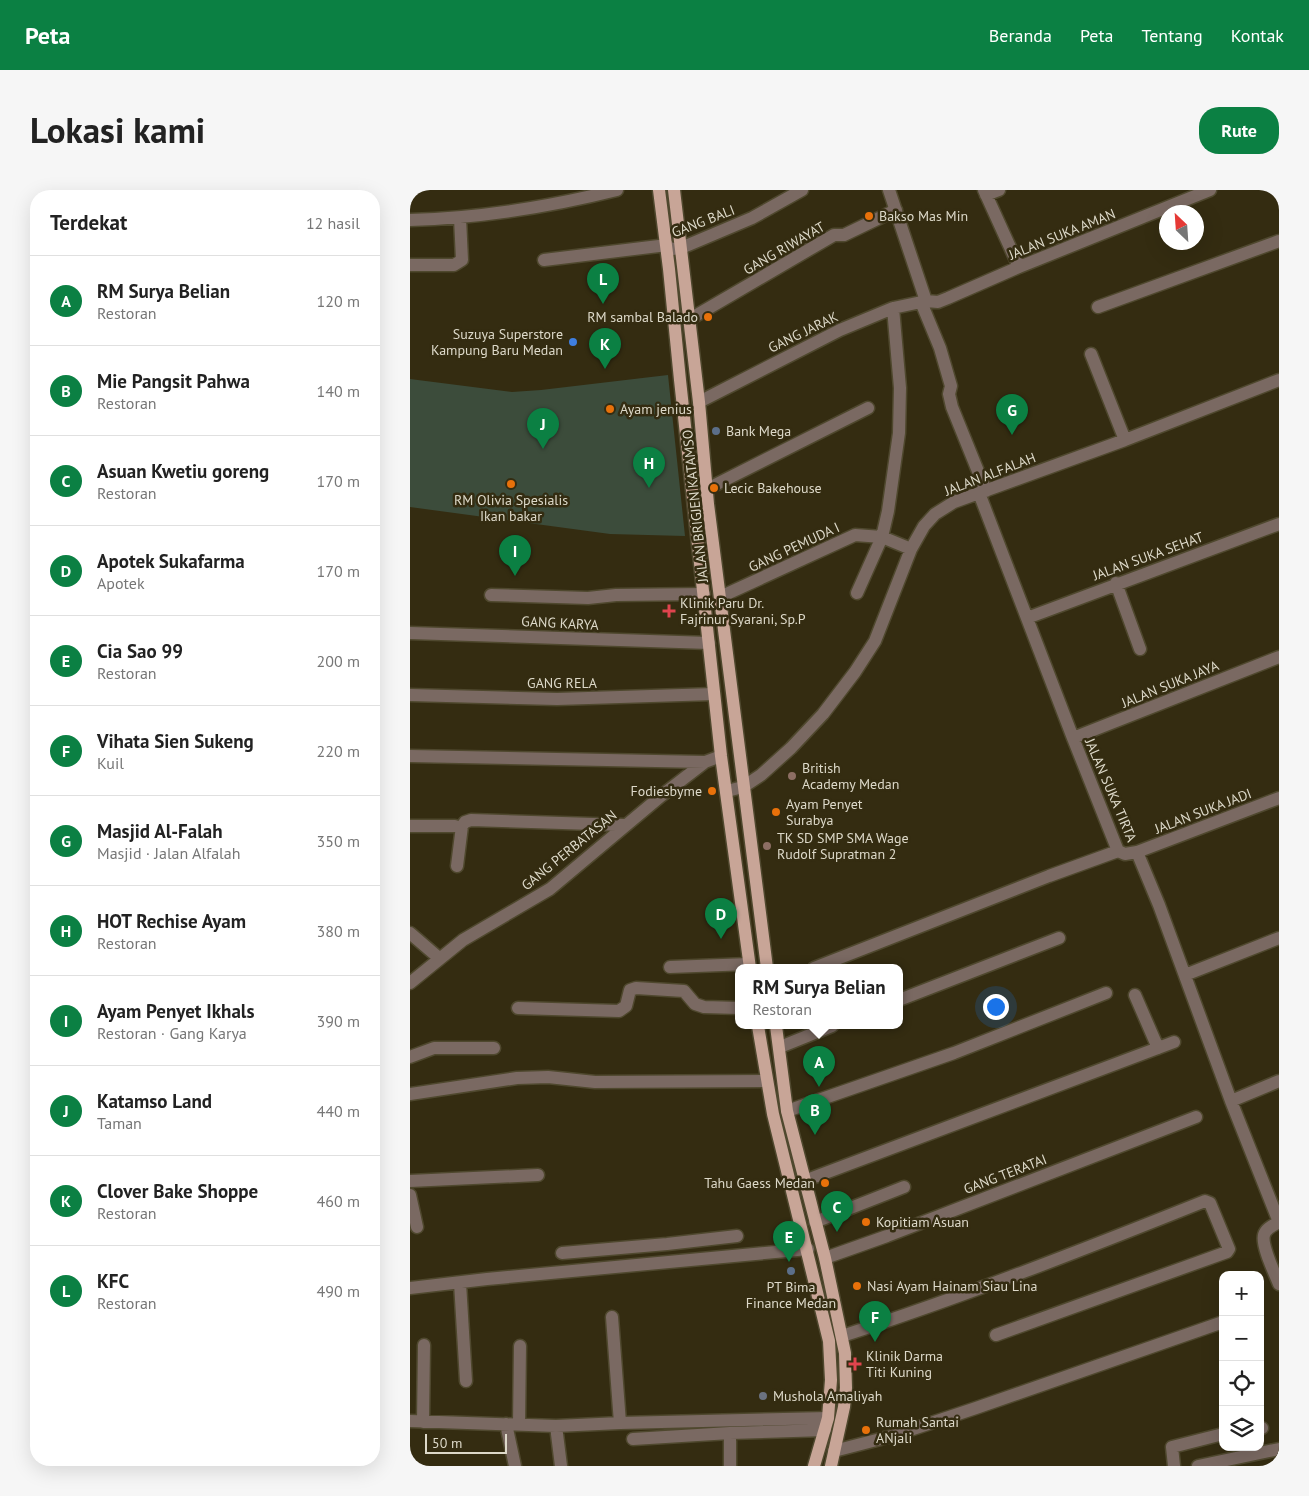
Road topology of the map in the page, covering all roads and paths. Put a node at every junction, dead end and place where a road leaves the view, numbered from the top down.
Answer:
1 (617, 190) edge
2 (659, 190) edge
3 (674, 190) edge
4 (802, 190) edge
5 (889, 190) edge
6 (999, 190) edge
7 (1210, 190) edge
8 (985, 193) edge
9 (896, 210) junction
10 (460, 218) junction
11 (410, 220) edge
12 (1279, 241) edge
13 (667, 247) junction
14 (681, 248) junction
15 (544, 260) dead end
16 (410, 266) edge
17 (1019, 267) junction
18 (671, 282) junction
19 (685, 282) junction
20 (923, 302) junction
21 (893, 308) junction
22 (1098, 308) dead end
23 (690, 319) junction
24 (1091, 354) dead end
25 (1279, 380) edge
26 (699, 402) junction
27 (868, 408) dead end
28 (1125, 440) junction
29 (707, 489) junction
30 (983, 492) junction
31 (1279, 524) edge
32 (882, 536) junction
33 (911, 549) junction
34 (1116, 583) junction
35 (857, 593) dead end
36 (704, 594) junction
37 (492, 595) dead end
38 (720, 597) junction
39 (1027, 618) junction
40 (410, 633) edge
41 (708, 643) junction
42 (1140, 648) dead end
43 (1279, 657) edge
44 (714, 694) junction
45 (410, 695) edge
46 (1073, 738) junction
47 (410, 756) edge
48 (721, 756) junction
49 (705, 762) junction
50 (743, 786) junction
51 (726, 791) junction
52 (1279, 798) edge
53 (624, 825) junction
54 (410, 826) edge
55 (455, 826) dead end
56 (1118, 852) junction
57 (1137, 852) junction
58 (458, 866) dead end
59 (410, 933) edge
60 (1059, 938) dead end
61 (1279, 938) edge
62 (439, 958) junction
63 (749, 964) edge
64 (766, 964) edge
65 (824, 964) edge
66 (735, 966) edge
67 (670, 967) dead end
68 (1185, 975) junction
69 (410, 983) edge
70 (1106, 993) dead end
71 (1135, 995) dead end
72 (903, 998) edge
73 (518, 1008) dead end
74 (735, 1008) edge
75 (758, 1029) edge
76 (777, 1029) edge
77 (825, 1029) edge
78 (1174, 1042) dead end
79 (780, 1047) junction
80 (494, 1048) dead end
81 (1158, 1048) junction
82 (410, 1057) edge
83 (766, 1081) junction
84 (1279, 1081) edge
85 (410, 1094) edge
86 (1231, 1101) junction
87 (787, 1111) junction
88 (1196, 1117) dead end
89 (799, 1161) junction
90 (786, 1165) junction
91 (538, 1175) dead end
92 (410, 1181) edge
93 (804, 1181) junction
94 (904, 1187) dead end
95 (410, 1195) edge
96 (815, 1222) junction
97 (1279, 1222) edge
98 (417, 1226) dead end
99 (737, 1236) dead end
100 (667, 1244) junction
101 (808, 1249) junction
102 (562, 1252) dead end
103 (825, 1258) junction
104 (669, 1262) junction
105 (460, 1283) junction
106 (1279, 1284) edge
107 (410, 1288) edge
108 (612, 1317) dead end
109 (1219, 1323) edge
110 (996, 1335) dead end
111 (842, 1336) junction
112 (424, 1345) dead end
113 (520, 1346) dead end
114 (466, 1381) dead end
115 (416, 1422) edge
116 (620, 1422) junction
117 (513, 1424) junction
118 (826, 1424) junction
119 (556, 1426) junction
120 (730, 1432) junction
121 (1219, 1435) edge
122 (633, 1439) dead end
123 (1279, 1449) edge
124 (834, 1451) junction
125 (515, 1466) edge
126 (561, 1466) edge
127 (730, 1466) edge
128 (814, 1466) edge
129 (831, 1466) edge
130 (1174, 1466) edge
131 (1198, 1466) edge

1 - 10 street
2 - 13 main road, JALAN BRIGJEN KATAMSO
3 - 14 main road, JALAN BRIGJEN KATAMSO
4 - 14 street, GANG BALI
5 - 9 street, JALAN SUKA TIRTA
6 - 8 street
7 - 17 street, JALAN SUKA AMAN
8 - 17 street
9 - 20 street, JALAN SUKA TIRTA
9 - 23 street, GANG RIWAYAT
10 - 11 street
10 - 16 street
12 - 22 street
13 - 14 street, GANG BALI
13 - 15 street, GANG BALI
13 - 18 main road, JALAN BRIGJEN KATAMSO
14 - 19 main road, JALAN BRIGJEN KATAMSO
17 - 20 street, JALAN SUKA AMAN
18 - 19 main road
18 - 36 main road, JALAN BRIGJEN KATAMSO
19 - 23 main road, JALAN BRIGJEN KATAMSO
20 - 21 street, GANG JARAK
20 - 30 street, JALAN SUKA TIRTA
21 - 26 street, GANG JARAK
21 - 32 street
23 - 26 main road, JALAN BRIGJEN KATAMSO
24 - 28 street
25 - 28 street, JALAN ALFALAH
26 - 29 main road, JALAN BRIGJEN KATAMSO
27 - 29 street
28 - 30 street, JALAN ALFALAH
29 - 38 main road, JALAN BRIGJEN KATAMSO
30 - 33 street, JALAN ALFALAH
30 - 39 street, JALAN SUKA TIRTA
31 - 34 street, JALAN SUKA SEHAT
32 - 33 street, GANG PEMUDA I
32 - 35 street
32 - 38 street, GANG PEMUDA I
33 - 50 street, JALAN ALFALAH
34 - 39 street, JALAN SUKA SEHAT
34 - 42 street
36 - 37 street
36 - 41 main road, JALAN BRIGJEN KATAMSO
38 - 50 main road, JALAN BRIGJEN KATAMSO
39 - 46 street, JALAN SUKA TIRTA
40 - 41 street, GANG KARYA
41 - 44 main road, JALAN BRIGJEN KATAMSO
43 - 46 street, JALAN SUKA JAYA
44 - 45 street, GANG RELA
44 - 48 main road, JALAN BRIGJEN KATAMSO
46 - 56 street, JALAN SUKA TIRTA
47 - 49 street
48 - 49 street, GANG PERBATASAN
48 - 51 main road, JALAN BRIGJEN KATAMSO
49 - 53 street, GANG PERBATASAN
50 - 51 street, JALAN ALFALAH
50 - 64 main road, JALAN BRIGJEN KATAMSO
51 - 63 main road, JALAN BRIGJEN KATAMSO
52 - 57 street, JALAN SUKA JADI
53 - 58 street
53 - 62 street, GANG PERBATASAN
54 - 55 street
56 - 57 street, JALAN SUKA TIRTA
56 - 65 street
57 - 68 street, JALAN SUKA TIRTA
59 - 62 street
60 - 72 street
61 - 68 street
62 - 69 street, GANG PERBATASAN
66 - 67 street
68 - 86 street, JALAN SUKA TIRTA
70 - 87 street
71 - 81 street
73 - 74 street
75 - 83 main road
76 - 79 main road
77 - 79 street
78 - 81 street
79 - 87 main road
80 - 82 street
81 - 93 street
83 - 85 street
83 - 90 main road
84 - 86 street
86 - 97 street, JALAN SUKA TIRTA
87 - 89 main road
88 - 103 street, GANG TERATAI
89 - 90 main road
89 - 93 main road
90 - 101 main road
91 - 92 street
93 - 96 main road
94 - 96 street
95 - 98 street
96 - 103 main road
97 - 106 street
99 - 100 street
100 - 102 street
100 - 104 street
101 - 104 street
101 - 118 main road
103 - 111 main road
104 - 105 street
105 - 107 street
105 - 114 street
108 - 116 street
109 - 124 street
110 - 111 street
111 - 124 main road
112 - 115 street
113 - 117 street
115 - 117 street
116 - 118 street
116 - 119 street
117 - 119 street
117 - 125 street
118 - 120 street
118 - 128 main road
119 - 126 street
120 - 122 street
120 - 127 street
121 - 130 street
123 - 131 street
124 - 129 main road

